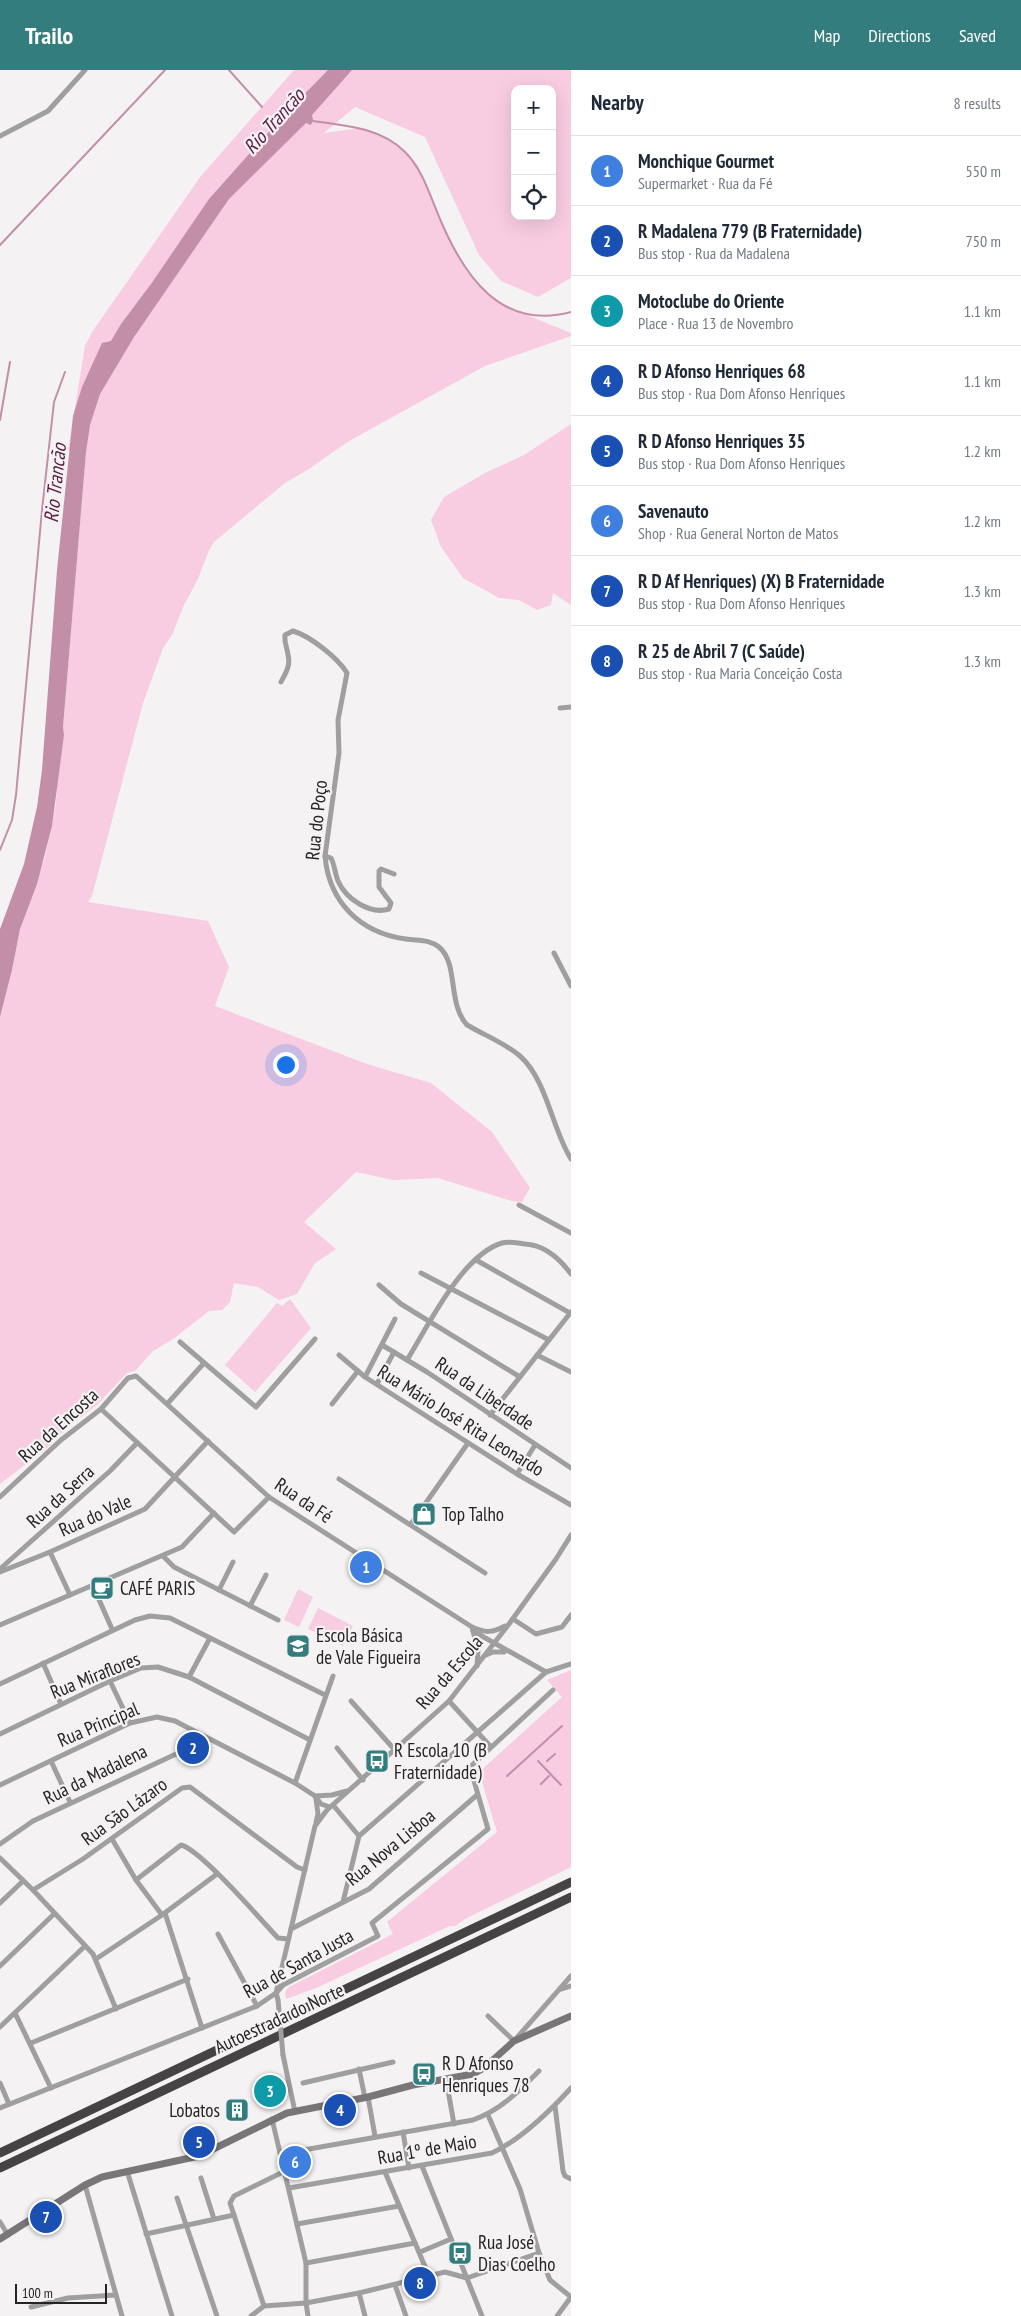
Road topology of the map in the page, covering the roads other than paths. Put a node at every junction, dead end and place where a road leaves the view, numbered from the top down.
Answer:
1 (85, 70) edge
2 (0, 136) edge
3 (281, 682) dead end
4 (571, 707) edge
5 (560, 708) dead end
6 (325, 856) junction
7 (394, 874) dead end
8 (554, 953) dead end
9 (571, 986) edge
10 (571, 1159) edge
11 (519, 1205) dead end
12 (571, 1233) edge
13 (476, 1260) junction
14 (421, 1273) dead end
15 (571, 1274) edge
16 (379, 1286) dead end
17 (451, 1288) junction
18 (570, 1313) edge
19 (395, 1319) dead end
20 (431, 1322) junction
21 (315, 1339) dead end
22 (549, 1340) junction
23 (180, 1342) dead end
24 (382, 1345) junction
25 (394, 1352) junction
26 (339, 1355) dead end
27 (537, 1355) junction
28 (407, 1360) junction
29 (204, 1362) junction
30 (358, 1371) junction
31 (571, 1372) edge
32 (136, 1376) joint
33 (365, 1377) junction
34 (520, 1377) junction
35 (377, 1384) junction
36 (168, 1404) junction
37 (332, 1404) dead end
38 (101, 1409) junction
39 (490, 1416) junction
40 (208, 1441) junction
41 (137, 1443) junction
42 (468, 1443) junction
43 (535, 1444) junction
44 (571, 1468) edge
45 (516, 1474) junction
46 (175, 1476) junction
47 (339, 1479) dead end
48 (269, 1497) junction
49 (0, 1498) edge
50 (571, 1505) edge
51 (214, 1513) junction
52 (411, 1524) junction
53 (571, 1535) edge
54 (50, 1552) junction
55 (163, 1556) junction
56 (233, 1562) dead end
57 (0, 1570) edge
58 (485, 1573) dead end
59 (266, 1575) dead end
60 (93, 1586) junction
61 (219, 1590) junction
62 (70, 1595) junction
63 (250, 1606) junction
64 (571, 1615) edge
65 (513, 1619) junction
66 (278, 1620) dead end
67 (508, 1624) junction
68 (0, 1625) edge
69 (112, 1629) junction
70 (472, 1629) junction
71 (210, 1638) junction
72 (494, 1644) junction
73 (509, 1652) junction
74 (486, 1655) junction
75 (43, 1663) junction
76 (571, 1664) edge
77 (477, 1667) junction
78 (546, 1672) junction
79 (333, 1676) dead end
80 (189, 1677) junction
81 (110, 1681) junction
82 (0, 1684) edge
83 (553, 1690) dead end
84 (325, 1695) junction
85 (351, 1701) dead end
86 (450, 1703) junction
87 (61, 1704) junction
88 (130, 1723) junction
89 (478, 1733) junction
90 (0, 1734) edge
91 (208, 1739) junction
92 (310, 1740) junction
93 (491, 1747) junction
94 (337, 1748) dead end
95 (394, 1749) junction
96 (51, 1761) junction
97 (362, 1780) junction
98 (294, 1783) junction
99 (0, 1785) edge
100 (351, 1789) junction
101 (315, 1796) junction
102 (324, 1796) junction
103 (477, 1796) junction
104 (70, 1802) junction
105 (330, 1807) junction
106 (314, 1826) junction
107 (359, 1836) junction
108 (112, 1839) junction
109 (0, 1844) edge
110 (0, 1858) edge
111 (305, 1870) junction
112 (217, 1874) junction
113 (136, 1880) junction
114 (23, 1881) junction
115 (571, 1882) edge
116 (33, 1890) junction
117 (571, 1896) edge
118 (343, 1902) junction
119 (0, 1903) edge
120 (54, 1914) junction
121 (163, 1914) junction
122 (291, 1929) junction
123 (218, 1934) dead end
124 (288, 1939) junction
125 (85, 1946) junction
126 (96, 1959) junction
127 (0, 1966) edge
128 (571, 1976) edge
129 (188, 1980) junction
130 (571, 1986) edge
131 (560, 1989) junction
132 (276, 1993) junction
133 (257, 2006) junction
134 (116, 2009) junction
135 (16, 2012) junction
136 (488, 2016) dead end
137 (571, 2016) edge
138 (0, 2027) edge
139 (202, 2028) junction
140 (514, 2040) junction
141 (31, 2043) junction
142 (393, 2062) dead end
143 (359, 2069) junction
144 (539, 2071) dead end
145 (446, 2079) junction
146 (0, 2083) edge
147 (303, 2083) dead end
148 (51, 2088) junction
149 (571, 2088) edge
150 (367, 2097) junction
151 (9, 2104) junction
152 (555, 2106) junction
153 (0, 2108) edge
154 (295, 2112) junction
155 (488, 2114) junction
156 (272, 2119) junction
157 (454, 2124) junction
158 (403, 2132) junction
159 (375, 2136) junction
160 (503, 2148) junction
161 (0, 2153) edge
162 (281, 2154) junction
163 (422, 2166) junction
164 (0, 2168) edge
165 (409, 2168) junction
166 (126, 2171) junction
167 (285, 2171) junction
168 (385, 2172) junction
169 (201, 2178) dead end
170 (571, 2179) edge
171 (84, 2185) junction
172 (289, 2188) junction
173 (177, 2198) dead end
174 (399, 2206) junction
175 (234, 2215) junction
176 (214, 2220) junction
177 (0, 2222) edge
178 (297, 2224) junction
179 (188, 2226) junction
180 (146, 2234) junction
181 (8, 2235) junction
182 (0, 2239) edge
183 (451, 2239) junction
184 (415, 2243) junction
185 (420, 2252) junction
186 (538, 2253) junction
187 (306, 2263) junction
188 (429, 2276) junction
189 (467, 2278) junction
190 (395, 2285) junction
191 (359, 2293) junction
192 (116, 2295) junction
193 (571, 2297) edge
194 (306, 2303) junction
195 (264, 2306) junction
196 (31, 2308) dead end
197 (122, 2316) edge
198 (172, 2316) edge
199 (217, 2316) edge
200 (251, 2316) edge
201 (308, 2316) edge
202 (365, 2316) edge
203 (406, 2316) edge
204 (482, 2316) edge
205 (557, 2316) edge

1 - 2 street
3 - 6 street, Rua do Poço
4 - 5 street
6 - 7 street
6 - 10 street, Rua do Poço
8 - 9 street
11 - 12 street
13 - 15 street
13 - 17 street
13 - 18 street
14 - 17 street
16 - 20 street
17 - 20 street
17 - 22 street
18 - 22 street
19 - 24 street
20 - 28 street
20 - 34 street
21 - 29 street
22 - 27 street
23 - 29 street
24 - 25 street, Rua da Liberdade
24 - 33 street
25 - 28 street, Rua da Liberdade
25 - 35 street
26 - 30 street, Rua Mário José Rita Leonardo
27 - 31 street
27 - 34 street
28 - 39 street, Rua da Liberdade
29 - 36 street
30 - 33 street, Rua Mário José Rita Leonardo
30 - 37 street
32 - 36 street, Rua da Fé
32 - 38 street, Rua da Encosta
33 - 35 street, Rua Mário José Rita Leonardo
34 - 39 street
35 - 42 street, Rua Mário José Rita Leonardo
36 - 40 street, Rua da Fé
38 - 41 street
38 - 49 street, Rua da Encosta
39 - 43 street, Rua da Liberdade
40 - 46 street, Rua do Vale
40 - 48 street, Rua da Fé
41 - 46 street
41 - 57 street, Rua da Serra
42 - 45 street, Rua Mário José Rita Leonardo
42 - 52 street
43 - 44 street, Rua da Liberdade
43 - 45 street
45 - 50 street, Rua Mário José Rita Leonardo
46 - 51 street
46 - 54 street, Rua do Vale
47 - 52 street
48 - 51 street
48 - 70 street, Rua da Fé
51 - 55 street
52 - 58 street
53 - 65 street, Rua da Escola
54 - 57 street, Rua do Vale
54 - 62 street
55 - 60 street
55 - 61 street
56 - 61 street
59 - 63 street
60 - 62 street
60 - 69 street
61 - 63 street
62 - 68 street
63 - 66 street
64 - 65 street
65 - 67 street, Rua da Escola
67 - 70 street, Rua da Fé
67 - 72 street, Rua da Escola
69 - 71 street
69 - 75 street
70 - 72 street, Rua da Fé
70 - 77 street
71 - 80 street
71 - 84 street
72 - 73 street, Rua da Fé
72 - 74 street, Rua da Escola
73 - 74 street
73 - 78 street, Rua da Fé
74 - 77 street, Rua da Escola
75 - 82 street
75 - 87 street
76 - 78 street
77 - 86 street, Rua da Escola
78 - 89 street
79 - 84 street
80 - 81 street, Rua Miraflores
80 - 92 street, Rua Miraflores
81 - 87 street, Rua Miraflores
81 - 88 street
83 - 93 street, Rua de Santa Justa
84 - 92 street
85 - 95 street
86 - 89 street
86 - 95 street, Rua da Escola
87 - 90 street, Rua Miraflores
88 - 91 street, Rua Principal
88 - 96 street, Rua Principal
89 - 93 street
89 - 107 street
91 - 98 street, Rua Principal
91 - 104 street, Rua da Madalena
92 - 98 street
93 - 103 street, Rua de Santa Justa
94 - 97 street
95 - 97 street, Rua da Escola
96 - 99 street, Rua Principal
96 - 104 street
97 - 100 street, Rua da Escola
98 - 101 street, Rua Principal
100 - 102 street
100 - 105 street, Rua da Escola
101 - 102 street
101 - 105 street, Rua Principal
101 - 106 street
102 - 105 street
103 - 118 street, Rua Nova Lisboa
103 - 132 street, Rua de Santa Justa
104 - 109 street, Rua da Madalena
105 - 106 street, Rua da Escola
105 - 107 street
106 - 111 street
107 - 118 street
108 - 111 street, Rua São Lázaro
108 - 113 street
108 - 116 street, Rua São Lázaro
110 - 114 street
111 - 122 street
112 - 113 street
112 - 121 street
112 - 124 street
113 - 121 street
114 - 116 street
114 - 119 street
115 - 161 highway, Autoestrada do Norte
116 - 120 street
117 - 164 highway, Autoestrada do Norte
118 - 122 street, Rua Nova Lisboa
120 - 125 street
120 - 127 street
121 - 126 street
121 - 129 street
122 - 124 street
123 - 133 street
124 - 132 street
125 - 126 street
125 - 135 street
126 - 134 street
128 - 131 street
129 - 134 street
129 - 139 street
130 - 131 street
131 - 140 street
132 - 133 street, Rua de Santa Justa
132 - 154 street, bridge
133 - 139 street, Rua de Santa Justa
134 - 141 street
135 - 138 street
135 - 141 street
136 - 140 street
137 - 140 street
139 - 148 street, Rua de Santa Justa
140 - 145 street
141 - 148 street
142 - 143 street
143 - 147 street
143 - 150 street
144 - 155 street
145 - 150 street
145 - 157 street
146 - 151 street
148 - 151 street, Rua de Santa Justa
149 - 152 street, Rua 1º de Maio
150 - 154 street
150 - 159 street
151 - 153 street, Rua de Santa Justa
152 - 160 street, Rua 1º de Maio
152 - 170 street
154 - 156 street
155 - 157 street
155 - 160 street
156 - 162 street
156 - 166 street
157 - 158 street
158 - 159 street
158 - 165 street
159 - 162 street
160 - 163 street, Rua 1º de Maio
160 - 186 street
162 - 167 street
163 - 165 street, Rua 1º de Maio
163 - 183 street
165 - 168 street, Rua 1º de Maio
166 - 171 street
166 - 180 street
167 - 172 street
167 - 175 street
168 - 172 street, Rua 1º de Maio
168 - 174 street
169 - 176 street
171 - 181 street
171 - 192 street
172 - 178 street
173 - 179 street
174 - 178 street
174 - 184 street
175 - 176 street
175 - 195 street
176 - 179 street
177 - 181 street
178 - 187 street
179 - 180 street
179 - 199 street
180 - 198 street
181 - 182 street
183 - 185 street
183 - 189 street
184 - 185 street
184 - 187 street
185 - 188 street
186 - 189 street
186 - 193 street
187 - 194 street
188 - 189 street
188 - 190 street
189 - 204 street
190 - 191 street
190 - 203 street
191 - 194 street
191 - 202 street
192 - 196 street
192 - 197 street
193 - 205 street
194 - 195 street
194 - 201 street
195 - 200 street

